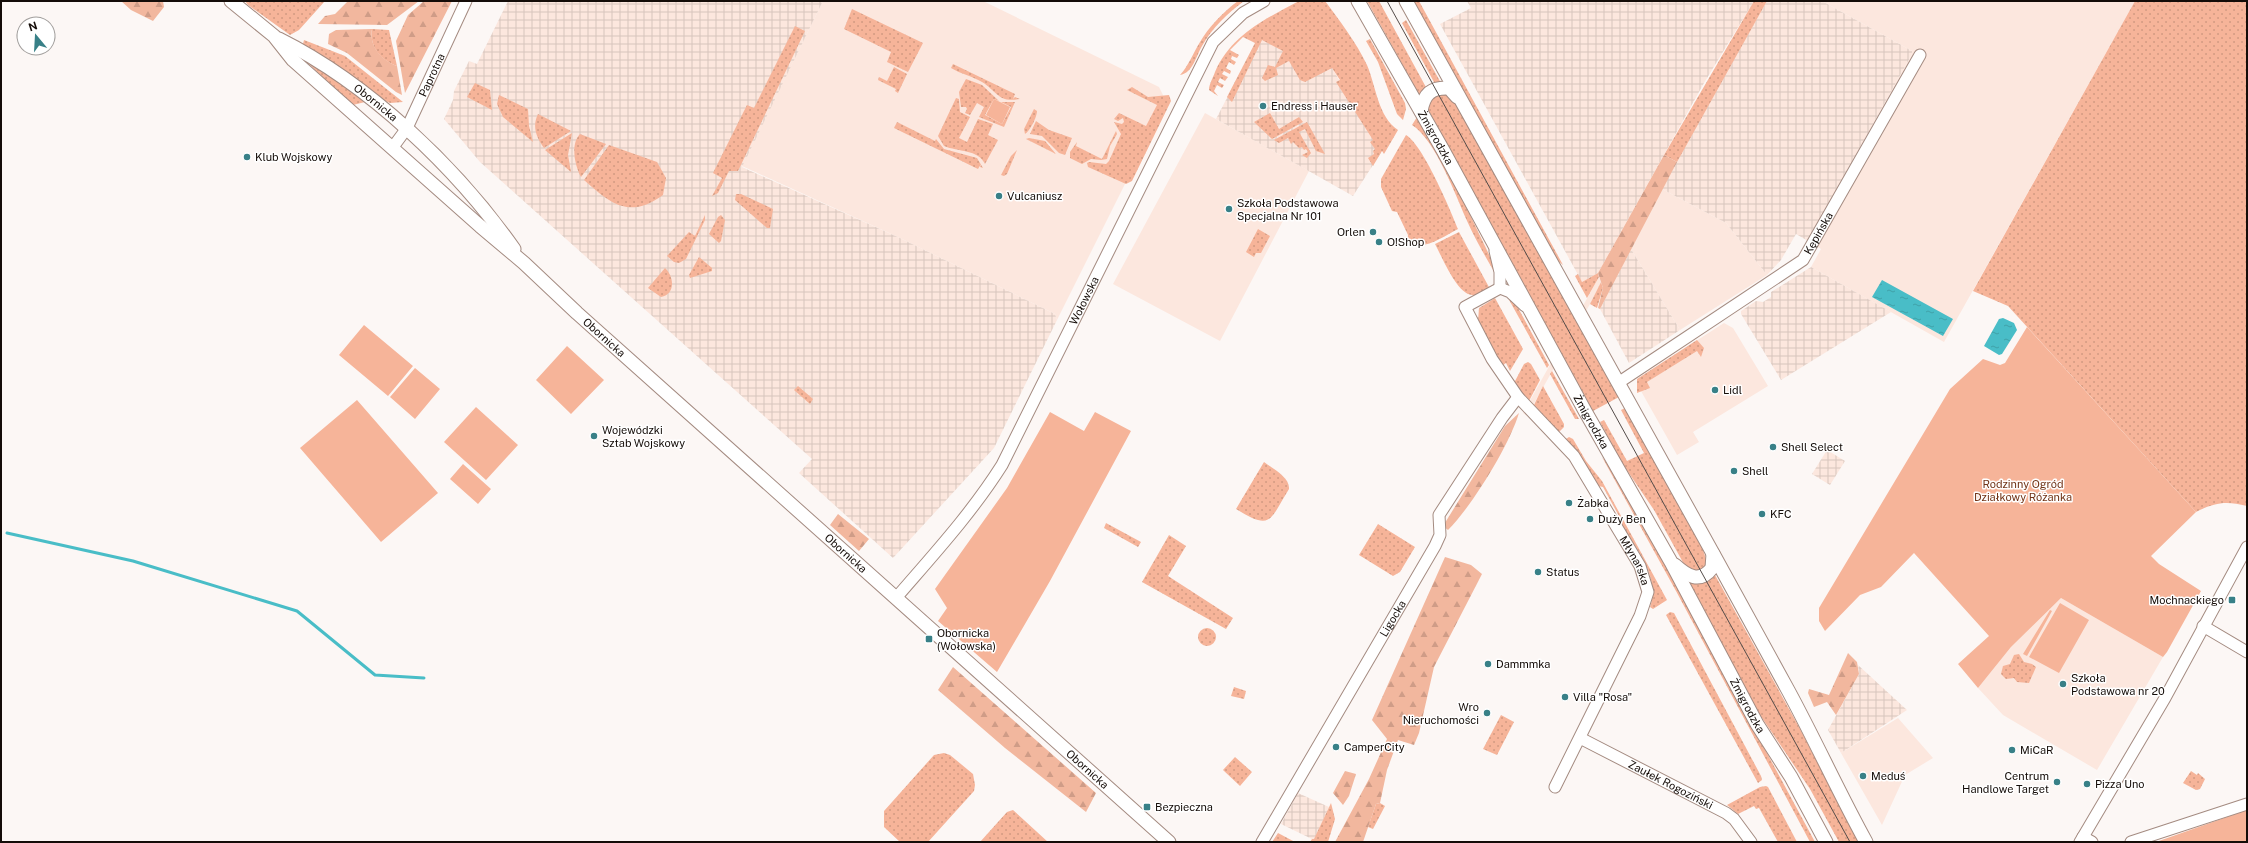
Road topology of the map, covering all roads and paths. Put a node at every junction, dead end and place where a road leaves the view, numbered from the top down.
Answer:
1 (231, 1) edge
2 (466, 1) edge
3 (1264, 1) edge
4 (1358, 1) edge
5 (1406, 1) edge
6 (274, 36) junction
7 (1920, 55) dead end
8 (1462, 101) junction
9 (1422, 112) junction
10 (407, 128) junction
11 (393, 147) junction
12 (1493, 245) junction
13 (524, 263) junction
14 (1500, 288) junction
15 (1527, 307) junction
16 (1618, 382) junction
17 (1518, 397) junction
18 (2247, 547) edge
19 (1713, 554) junction
20 (1671, 562) junction
21 (896, 598) junction
22 (2204, 626) junction
23 (2247, 652) edge
24 (1580, 738) junction
25 (1555, 787) dead end
26 (2247, 804) edge
27 (2085, 840) edge
28 (1169, 842) edge
29 (1262, 842) edge
30 (1752, 842) edge
31 (1826, 842) edge
32 (1866, 842) edge
33 (2131, 842) edge

1 - 6 main road, Obornicka
2 - 10 street, Paprotna
3 - 21 street, Wołowska
4 - 9 main road, Żmigrodzka
5 - 8 main road
6 - 10 main road, Obornicka
6 - 11 main road, Obornicka
7 - 16 street, Kępińska
8 - 9 main road
8 - 16 main road
9 - 12 main road, Żmigrodzka
10 - 11 street, Paprotna
10 - 13 main road, Obornicka
11 - 13 main road, Obornicka
12 - 14 street
12 - 15 main road, Żmigrodzka
13 - 21 main road, Obornicka
14 - 15 street
14 - 17 street, Młynarska
15 - 20 main road, Żmigrodzka
16 - 19 main road
17 - 24 street, Młynarska
17 - 29 street, Ligocka
18 - 22 street
19 - 20 main road
19 - 32 main road
20 - 31 main road, Żmigrodzka
21 - 28 main road, Obornicka
22 - 23 street
22 - 27 street
24 - 25 street, Młynarska
24 - 30 street, Zaułek Rogoziński
26 - 33 street

